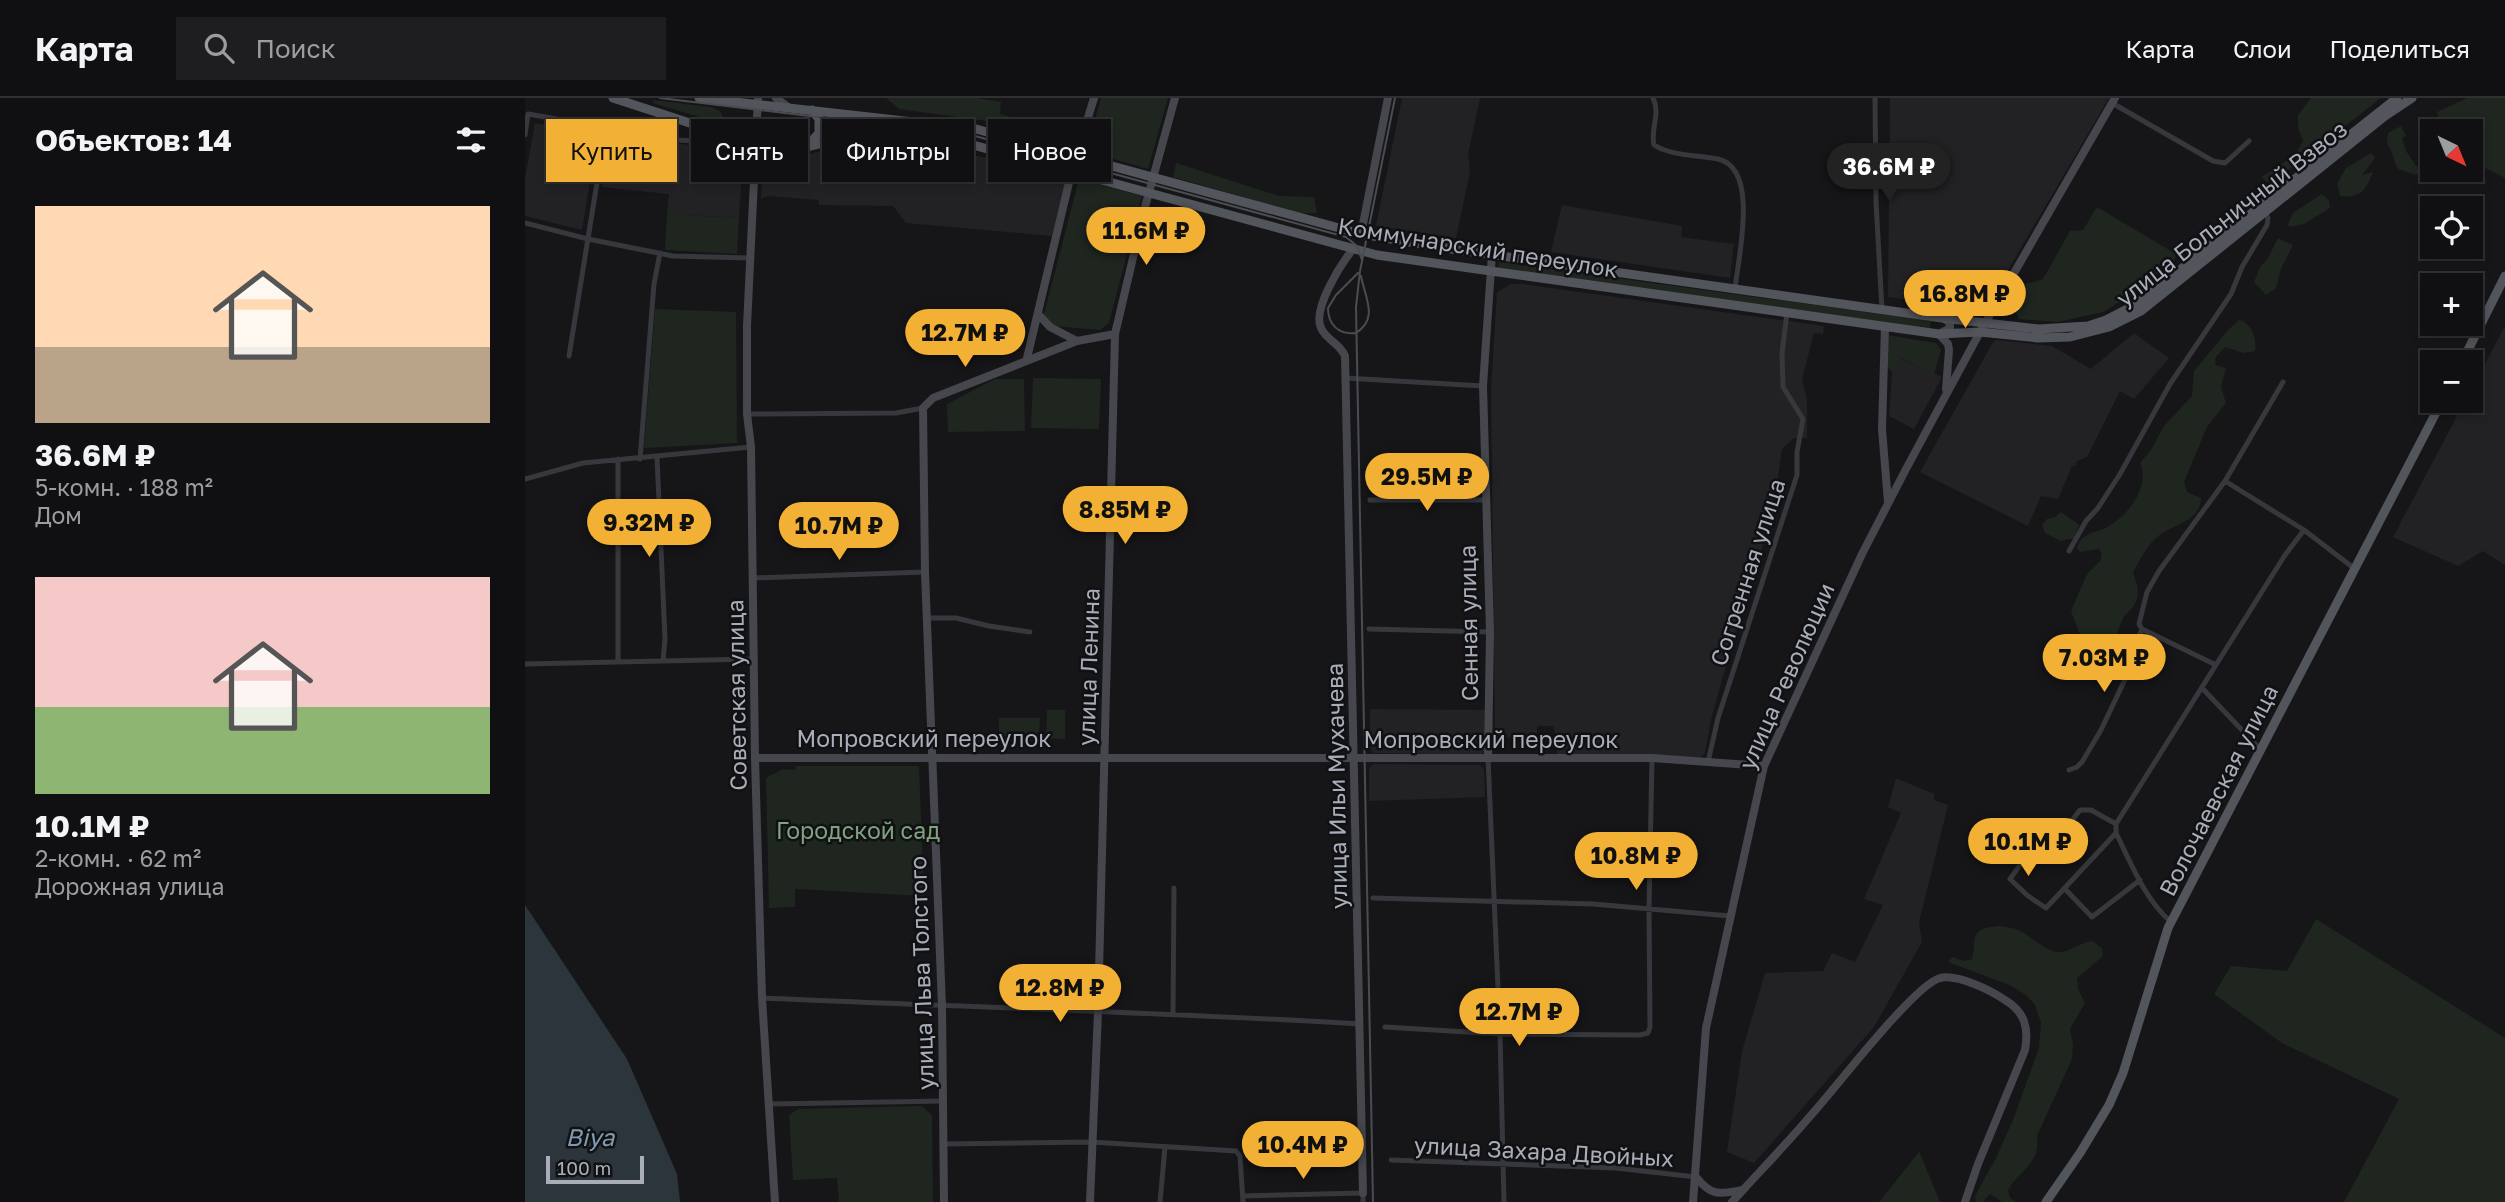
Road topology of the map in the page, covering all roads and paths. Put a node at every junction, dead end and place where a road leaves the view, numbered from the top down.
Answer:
1 (613, 98) edge
2 (699, 98) edge
3 (776, 98) edge
4 (1094, 98) edge
5 (1175, 98) edge
6 (1388, 98) edge
7 (1653, 98) edge
8 (1875, 98) edge
9 (2397, 98) edge
10 (2412, 98) edge
11 (720, 99) edge
12 (758, 101) edge
13 (2113, 101) edge
14 (788, 107) junction
15 (812, 110) junction
16 (556, 119) edge
17 (757, 119) edge
18 (1087, 119) edge
19 (691, 124) edge
20 (988, 132) edge
21 (525, 135) edge
22 (2249, 141) dead end
23 (808, 144) edge
24 (808, 147) edge
25 (988, 149) edge
26 (1111, 165) edge
27 (1153, 176) junction
28 (1111, 181) edge
29 (597, 182) edge
30 (753, 182) edge
31 (1069, 182) edge
32 (1149, 192) junction
33 (2265, 213) junction
34 (525, 223) edge
35 (1361, 234) junction
36 (587, 239) junction
37 (1353, 249) junction
38 (660, 253) junction
39 (1492, 254) junction
40 (749, 258) junction
41 (1490, 271) junction
42 (2505, 276) edge
43 (1735, 289) junction
44 (1882, 310) junction
45 (1787, 313) junction
46 (1038, 314) junction
47 (1943, 318) junction
48 (1885, 326) junction
49 (1983, 327) junction
50 (1115, 334) junction
51 (1939, 334) junction
52 (1077, 341) junction
53 (2468, 350) edge
54 (569, 356) dead end
55 (1027, 358) junction
56 (1345, 378) junction
57 (2283, 382) dead end
58 (1483, 386) junction
59 (1946, 395) junction
60 (923, 408) junction
61 (2436, 413) edge
62 (747, 414) junction
63 (751, 447) junction
64 (657, 457) junction
65 (618, 459) junction
66 (640, 459) junction
67 (525, 479) edge
68 (2225, 481) junction
69 (1370, 500) dead end
70 (1485, 500) junction
71 (1888, 504) junction
72 (2304, 530) junction
73 (2069, 551) dead end
74 (2354, 569) junction
75 (925, 572) junction
76 (753, 578) junction
77 (927, 618) junction
78 (1369, 628) dead end
79 (2142, 629) junction
80 (1030, 632) dead end
81 (1490, 632) junction
82 (754, 659) junction
83 (663, 661) junction
84 (618, 662) junction
85 (525, 664) edge
86 (2217, 665) junction
87 (2202, 688) junction
88 (2260, 749) junction
89 (932, 757) junction
90 (1104, 757) junction
91 (755, 758) junction
92 (1355, 758) junction
93 (1488, 758) junction
94 (1652, 758) junction
95 (1708, 762) junction
96 (1764, 766) junction
97 (2069, 770) dead end
98 (2116, 824) junction
99 (2116, 833) junction
100 (2140, 880) junction
101 (1174, 888) dead end
102 (2066, 890) junction
103 (1373, 898) dead end
104 (1493, 900) junction
105 (1649, 908) junction
106 (1730, 916) junction
107 (2171, 922) junction
108 (762, 998) junction
109 (942, 1006) junction
110 (1098, 1012) junction
111 (1173, 1014) junction
112 (1360, 1024) junction
113 (1385, 1027) dead end
114 (1500, 1034) junction
115 (944, 1101) junction
116 (769, 1104) junction
117 (1091, 1142) junction
118 (944, 1144) junction
119 (1165, 1147) junction
120 (1391, 1160) dead end
121 (1503, 1163) junction
122 (1696, 1177) junction
123 (1743, 1190) junction
124 (1363, 1197) edge
125 (1243, 1199) edge
126 (775, 1202) edge
127 (944, 1202) edge
128 (1090, 1202) edge
129 (1160, 1202) edge
130 (1504, 1202) edge
131 (1693, 1202) edge
132 (1733, 1202) edge
133 (1965, 1202) edge
134 (2046, 1202) edge

1 - 19 main road, Коммунарский переулок
2 - 11 main road, Коммунарский переулок
3 - 14 street
4 - 18 street
5 - 27 street, улица Ленина
6 - 35 street
7 - 43 street
8 - 44 street
9 - 49 main road, улица Больничный Взвоз
10 - 33 main road, улица Больничный Взвоз
11 - 12 main road, Коммунарский переулок
12 - 14 main road, Коммунарский переулок
12 - 17 street, Советская улица
13 - 22 street
13 - 49 street, улица Революции
14 - 15 main road, Коммунарский переулок
15 - 20 main road, Коммунарский переулок
15 - 23 main road
16 - 21 street
24 - 25 main road, Коммунарский переулок
26 - 27 main road, Коммунарский переулок
27 - 32 street, улица Ленина
27 - 35 main road, Коммунарский переулок
28 - 32 main road, Коммунарский переулок
29 - 36 street
30 - 40 street, Советская улица
31 - 46 street
32 - 37 main road, Коммунарский переулок
32 - 50 street, улица Ленина
33 - 49 main road, улица Больничный Взвоз
33 - 73 street
34 - 36 street
35 - 39 main road, Коммунарский переулок
36 - 38 street
36 - 54 street
37 - 41 main road, Коммунарский переулок
37 - 56 street, улица Ильи Мухачева
38 - 40 street
38 - 66 street
39 - 41 street, Сенная улица
39 - 43 main road, Коммунарский переулок
40 - 62 street, Советская улица
41 - 45 main road, Коммунарский переулок
41 - 58 street, Сенная улица
42 - 53 main road
43 - 44 main road, Коммунарский переулок
44 - 47 main road, Коммунарский переулок
45 - 48 main road, Коммунарский переулок
45 - 95 street, Согренная улица
46 - 52 street
46 - 55 street
47 - 49 main road, Коммунарский переулок
47 - 51 street
48 - 51 main road, Коммунарский переулок
48 - 71 street
49 - 51 main road, Коммунарский переулок
49 - 59 street, улица Революции
50 - 52 street
50 - 90 street, улица Ленина
51 - 59 street
52 - 55 street
55 - 60 street
56 - 58 street
56 - 92 street, улица Ильи Мухачева
57 - 68 street
58 - 70 street, Сенная улица
59 - 71 street, улица Революции
60 - 62 street
60 - 75 street, улица Льва Толстого
61 - 74 main road, Волочаевская улица
62 - 63 street, Советская улица
63 - 64 street
63 - 76 street, Советская улица
64 - 66 street
64 - 83 street
65 - 66 street
65 - 67 street
65 - 84 street
68 - 72 street
68 - 79 street
69 - 70 street
70 - 81 street, Сенная улица
71 - 96 street, улица Революции
72 - 74 street
72 - 86 street
74 - 88 main road, Волочаевская улица
75 - 76 street
75 - 77 street, улица Льва Толстого
76 - 82 street, Советская улица
77 - 80 street
77 - 89 street, улица Льва Толстого
78 - 81 street
79 - 86 street
79 - 97 street
81 - 93 street, Сенная улица
82 - 83 street
82 - 91 street, Советская улица
83 - 84 street
84 - 85 street
86 - 87 street
87 - 88 street
87 - 98 street
88 - 107 main road, Волочаевская улица
89 - 90 street, Мопровский переулок
89 - 91 street, Мопровский переулок
89 - 109 street, улица Льва Толстого
90 - 92 street, Мопровский переулок
90 - 110 street, улица Ленина
91 - 108 street, Советская улица
92 - 93 street, Мопровский переулок
92 - 112 street, улица Ильи Мухачева
93 - 94 street, Мопровский переулок
93 - 104 street, Сенная улица
94 - 95 street, Мопровский переулок
94 - 105 street
95 - 96 street, Мопровский переулок
96 - 106 street, улица Революции
98 - 99 street
98 - 102 street
99 - 100 street
99 - 102 street
100 - 102 street
100 - 107 street
101 - 111 street
103 - 104 street
104 - 105 street
104 - 114 street, Сенная улица
105 - 106 street
105 - 114 street
106 - 122 street, улица Революции
107 - 134 main road, Волочаевская улица
108 - 109 street
108 - 116 street, Советская улица
109 - 110 street
109 - 115 street, улица Льва Толстого
110 - 111 street
110 - 117 street, улица Ленина
111 - 112 street
112 - 124 street, улица Ильи Мухачева
113 - 114 street
114 - 121 street, Сенная улица
115 - 116 street
115 - 118 street, улица Льва Толстого
116 - 126 street, Советская улица
117 - 118 street
117 - 119 street
117 - 128 street, улица Ленина
118 - 127 street, улица Льва Толстого
119 - 125 street
119 - 129 street
120 - 121 street, улица Захара Двойных
121 - 122 street, улица Захара Двойных
121 - 130 street, Сенная улица
122 - 123 street
122 - 131 street, улица Революции
123 - 132 street
123 - 133 street
124 - 125 street

